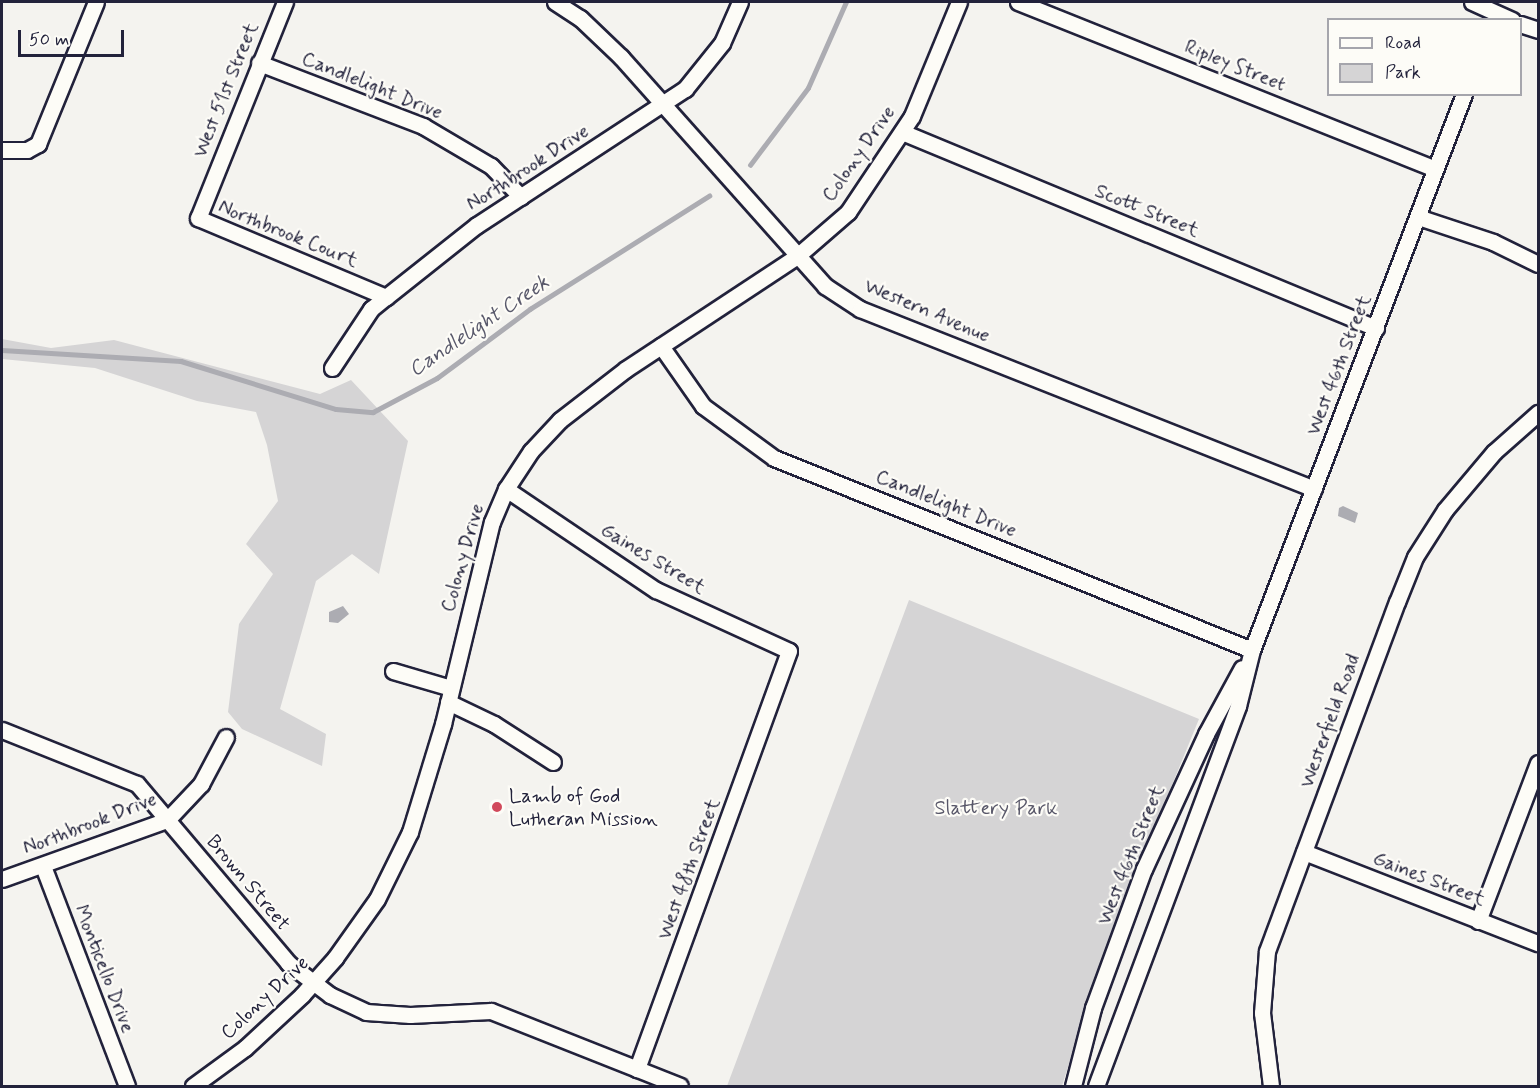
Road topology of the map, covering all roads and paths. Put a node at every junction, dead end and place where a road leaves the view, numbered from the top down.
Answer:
1 (96, 2) edge
2 (285, 2) edge
3 (555, 2) edge
4 (740, 2) edge
5 (959, 2) edge
6 (1018, 2) edge
7 (1472, 2) edge
8 (1496, 11) edge
9 (1522, 24) edge
10 (1539, 30) edge
11 (259, 63) junction
12 (1463, 96) edge
13 (664, 104) junction
14 (902, 132) junction
15 (2, 150) edge
16 (1435, 169) junction
17 (206, 195) joint
18 (521, 197) junction
19 (1418, 217) junction
20 (796, 257) junction
21 (1539, 264) edge
22 (386, 297) junction
23 (1376, 328) junction
24 (661, 346) junction
25 (332, 368) dead end
26 (1539, 413) edge
27 (506, 489) junction
28 (1314, 489) junction
29 (1252, 650) junction
30 (393, 671) dead end
31 (780, 682) joint
32 (449, 695) junction
33 (2, 730) edge
34 (226, 737) dead end
35 (553, 762) dead end
36 (1539, 763) edge
37 (167, 820) junction
38 (1304, 852) junction
39 (43, 866) junction
40 (2, 879) edge
41 (1478, 921) junction
42 (1539, 943) edge
43 (314, 983) junction
44 (637, 1069) junction
45 (127, 1086) edge
46 (194, 1086) edge
47 (680, 1086) edge
48 (1072, 1086) edge
49 (1096, 1086) edge
50 (1271, 1086) edge

1 - 15 street
2 - 11 street, West 51st Street
3 - 13 street, Western Avenue
4 - 13 street, Northbrook Drive
5 - 14 street, Colony Drive
6 - 16 street, Ripley Street
7 - 8 street
9 - 10 street
11 - 17 street, West 51st Street
11 - 18 street, Candlelight Drive
12 - 16 street, West 46th Street
13 - 18 street, Northbrook Drive
13 - 20 street, Western Avenue
14 - 20 street, Colony Drive
14 - 23 street, Scott Street
16 - 19 street, West 46th Street
17 - 22 street, Northbrook Court
18 - 22 street, Northbrook Drive
19 - 21 street
19 - 23 street, West 46th Street
20 - 24 street, Colony Drive
20 - 28 street, Western Avenue
22 - 25 street, Northbrook Drive
23 - 28 street, West 46th Street
24 - 27 street, Colony Drive
24 - 29 street, Candlelight Drive
26 - 38 street, Westerfield Road
27 - 31 street, Gaines Street
27 - 32 street, Colony Drive
28 - 29 street, West 46th Street
29 - 48 street, West 46th Street
29 - 49 street, West 46th Street
30 - 32 street
31 - 44 street, West 48th Street
32 - 35 street
32 - 43 street, Colony Drive
33 - 37 street, Brown Street
34 - 37 street, Northbrook Drive
36 - 41 street
37 - 39 street, Northbrook Drive
37 - 43 street, Brown Street
38 - 41 street, Gaines Street
38 - 50 street, Westerfield Road
39 - 40 street, Northbrook Drive
39 - 45 street, Monticello Drive
41 - 42 street, Gaines Street
43 - 44 street, Brown Street
43 - 46 street, Colony Drive
44 - 47 street, Brown Street

